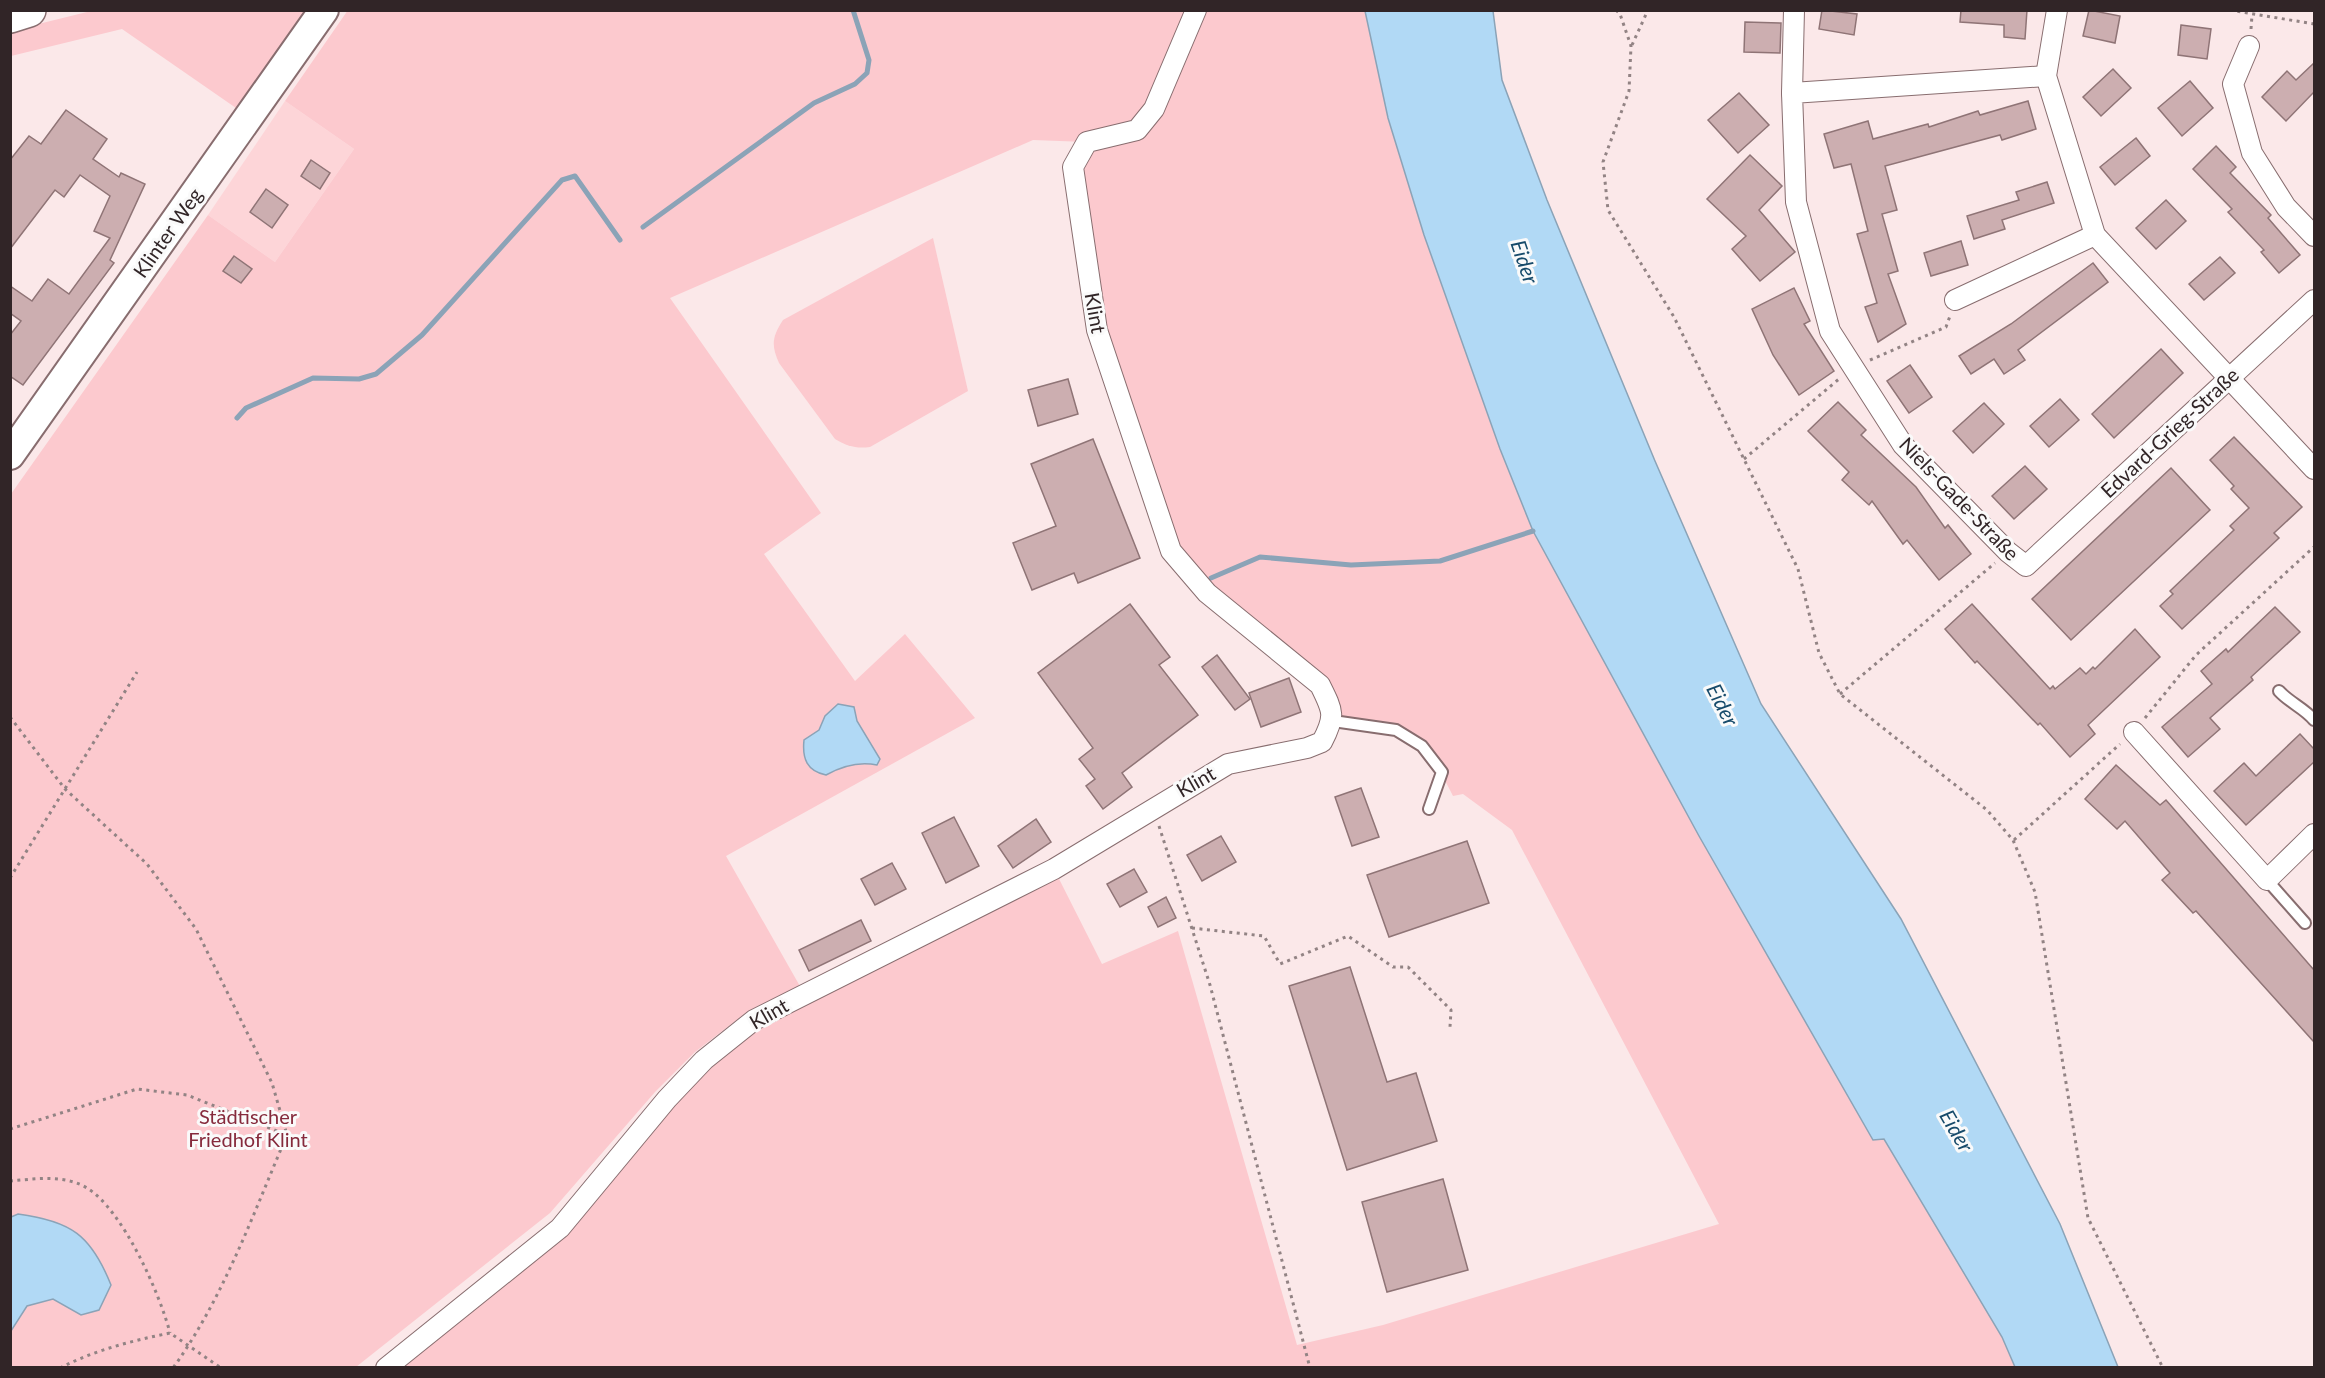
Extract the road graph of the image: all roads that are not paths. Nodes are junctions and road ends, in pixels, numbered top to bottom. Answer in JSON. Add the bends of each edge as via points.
{"nodes":[{"id":1,"x":29,"y":10,"type":"edge"},
{"id":2,"x":324,"y":10,"type":"edge"},
{"id":3,"x":1196,"y":10,"type":"edge"},
{"id":4,"x":1794,"y":10,"type":"edge"},
{"id":5,"x":2057,"y":10,"type":"edge"},
{"id":6,"x":10,"y":16,"type":"edge"},
{"id":7,"x":2249,"y":46,"type":"dead end"},
{"id":8,"x":2046,"y":76,"type":"junction"},
{"id":9,"x":1792,"y":93,"type":"junction"},
{"id":10,"x":2095,"y":235,"type":"junction"},
{"id":11,"x":2314,"y":236,"type":"edge"},
{"id":12,"x":1955,"y":300,"type":"dead end"},
{"id":13,"x":2314,"y":300,"type":"edge"},
{"id":14,"x":2229,"y":379,"type":"junction"},
{"id":15,"x":10,"y":455,"type":"edge"},
{"id":16,"x":2314,"y":469,"type":"edge"},
{"id":17,"x":2026,"y":566,"type":"joint"},
{"id":18,"x":2279,"y":691,"type":"dead end"},
{"id":19,"x":2314,"y":720,"type":"edge"},
{"id":20,"x":1334,"y":721,"type":"junction"},
{"id":21,"x":2134,"y":732,"type":"road end"},
{"id":22,"x":1429,"y":809,"type":"dead end"},
{"id":23,"x":2314,"y":834,"type":"edge"},
{"id":24,"x":2267,"y":880,"type":"junction"},
{"id":25,"x":2305,"y":922,"type":"dead end"},
{"id":26,"x":386,"y":1368,"type":"edge"}],
"edges":[{"from":1,"to":6,"type":"highway"},
{"from":2,"to":15,"type":"street","name":"Klinter Weg"},
{"from":3,"to":20,"type":"street","name":"Klint","via":[[1154,109],[1137,130],[1087,142],[1073,167],[1096,330],[1171,551],[1207,593],[1320,685]]},
{"from":4,"to":9,"type":"street","name":"Niels-Gade-Straße"},
{"from":5,"to":8,"type":"street"},
{"from":7,"to":11,"type":"street","via":[[2233,84],[2252,153],[2286,207]]},
{"from":8,"to":9,"type":"street"},
{"from":8,"to":10,"type":"street"},
{"from":9,"to":17,"type":"street","name":"Niels-Gade-Straße","via":[[1796,202],[1830,331],[1903,445],[2007,552]]},
{"from":10,"to":12,"type":"street"},
{"from":10,"to":14,"type":"street"},
{"from":13,"to":14,"type":"street","name":"Edvard-Grieg-Straße"},
{"from":14,"to":16,"type":"street"},
{"from":14,"to":17,"type":"street","name":"Edvard-Grieg-Straße"},
{"from":18,"to":19,"type":"lane"},
{"from":20,"to":22,"type":"lane","via":[[1396,730],[1422,746],[1442,772]]},
{"from":20,"to":26,"type":"street","name":"Klint","via":[[1322,742],[1228,764],[1054,869],[754,1020],[696,1068],[560,1228]]},
{"from":21,"to":24,"type":"street"},
{"from":23,"to":24,"type":"street"},
{"from":24,"to":25,"type":"lane"}]}
